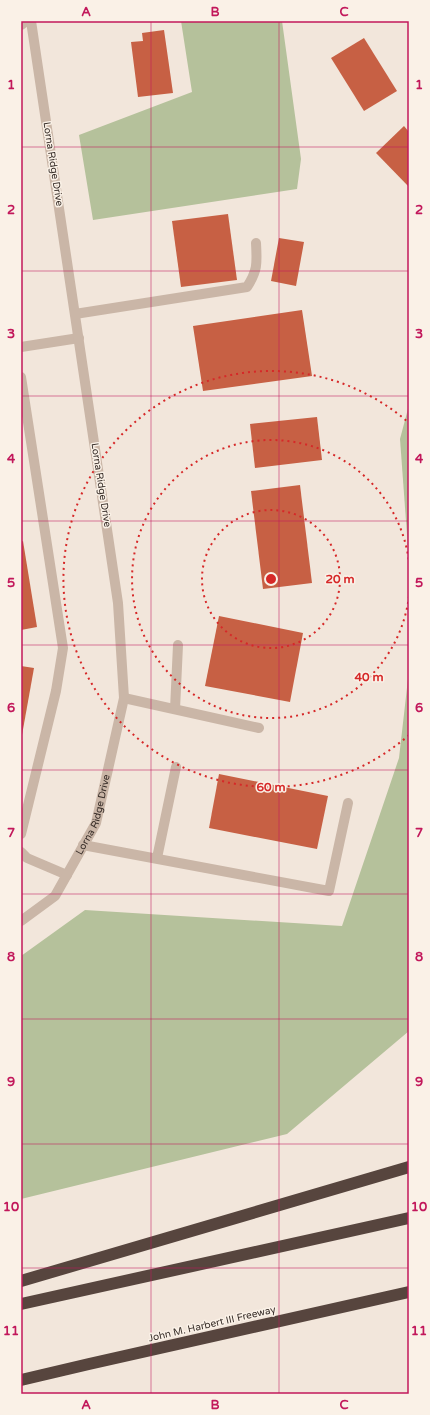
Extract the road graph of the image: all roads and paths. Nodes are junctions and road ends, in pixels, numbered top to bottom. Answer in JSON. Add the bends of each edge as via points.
{"nodes":[{"id":1,"x":26,"y":21,"type":"edge"},
{"id":2,"x":31,"y":21,"type":"edge"},
{"id":3,"x":21,"y":25,"type":"edge"},
{"id":4,"x":256,"y":243,"type":"dead end"},
{"id":5,"x":75,"y":314,"type":"junction"},
{"id":6,"x":78,"y":338,"type":"junction"},
{"id":7,"x":21,"y":347,"type":"edge"},
{"id":8,"x":21,"y":377,"type":"edge"},
{"id":9,"x":178,"y":645,"type":"dead end"},
{"id":10,"x":124,"y":698,"type":"junction"},
{"id":11,"x":175,"y":709,"type":"junction"},
{"id":12,"x":259,"y":728,"type":"dead end"},
{"id":13,"x":176,"y":767,"type":"dead end"},
{"id":14,"x":348,"y":803,"type":"dead end"},
{"id":15,"x":21,"y":834,"type":"edge"},
{"id":16,"x":84,"y":845,"type":"junction"},
{"id":17,"x":21,"y":852,"type":"edge"},
{"id":18,"x":157,"y":858,"type":"junction"},
{"id":19,"x":67,"y":875,"type":"junction"},
{"id":20,"x":21,"y":921,"type":"edge"},
{"id":21,"x":409,"y":1167,"type":"edge"},
{"id":22,"x":409,"y":1218,"type":"edge"},
{"id":23,"x":21,"y":1281,"type":"edge"},
{"id":24,"x":409,"y":1292,"type":"edge"},
{"id":25,"x":21,"y":1304,"type":"edge"},
{"id":26,"x":21,"y":1380,"type":"edge"}],
"edges":[{"from":1,"to":3,"type":"street"},
{"from":2,"to":5,"type":"street","name":"Lorna Ridge Drive"},
{"from":4,"to":5,"type":"street","via":[[257,262],[254,276],[246,287]]},
{"from":5,"to":6,"type":"street","name":"Lorna Ridge Drive"},
{"from":6,"to":7,"type":"street"},
{"from":6,"to":10,"type":"street","name":"Lorna Ridge Drive","via":[[118,603]]},
{"from":8,"to":15,"type":"street","via":[[63,648],[56,691]]},
{"from":9,"to":11,"type":"street"},
{"from":10,"to":11,"type":"street"},
{"from":10,"to":16,"type":"street","name":"Lorna Ridge Drive","via":[[96,823]]},
{"from":11,"to":12,"type":"street"},
{"from":13,"to":18,"type":"street"},
{"from":14,"to":18,"type":"street","via":[[329,891]]},
{"from":16,"to":18,"type":"street"},
{"from":16,"to":19,"type":"street","name":"Lorna Ridge Drive"},
{"from":17,"to":19,"type":"street","via":[[27,858]]},
{"from":19,"to":20,"type":"street","name":"Lorna Ridge Drive","via":[[55,896]]},
{"from":21,"to":23,"type":"highway"},
{"from":22,"to":25,"type":"highway"},
{"from":24,"to":26,"type":"highway","name":"John M. Harbert III Freeway"}]}
